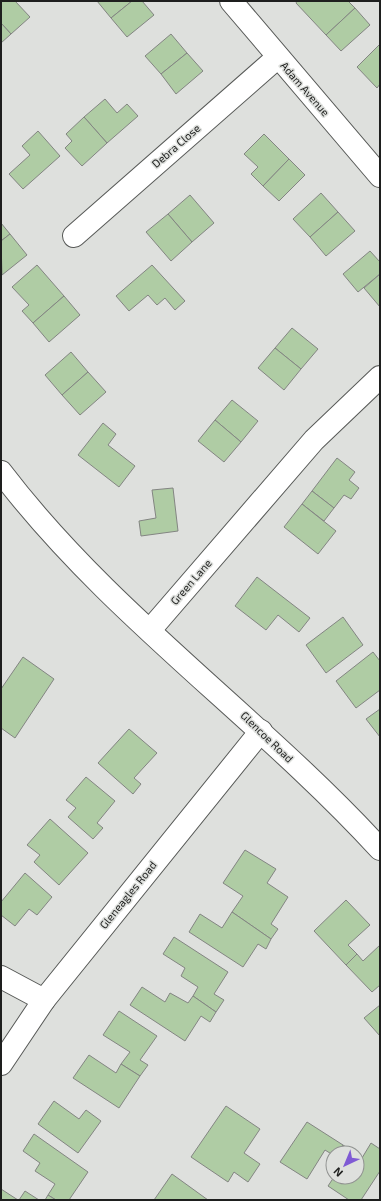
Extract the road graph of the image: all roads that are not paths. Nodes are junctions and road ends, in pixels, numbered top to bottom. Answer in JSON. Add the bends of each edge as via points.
{"nodes":[{"id":1,"x":231,"y":1,"type":"edge"},
{"id":2,"x":278,"y":57,"type":"junction"},
{"id":3,"x":380,"y":176,"type":"edge"},
{"id":4,"x":74,"y":236,"type":"dead end"},
{"id":5,"x":380,"y":377,"type":"edge"},
{"id":6,"x":1,"y":472,"type":"edge"},
{"id":7,"x":150,"y":630,"type":"junction"},
{"id":8,"x":261,"y":731,"type":"junction"},
{"id":9,"x":380,"y":849,"type":"edge"},
{"id":10,"x":1,"y":977,"type":"edge"},
{"id":11,"x":44,"y":1000,"type":"junction"},
{"id":12,"x":1,"y":1064,"type":"edge"}],
"edges":[{"from":1,"to":2,"type":"street","name":"Adam Avenue"},
{"from":2,"to":3,"type":"street","name":"Adam Avenue"},
{"from":2,"to":4,"type":"street","name":"Debra Close"},
{"from":5,"to":7,"type":"street","name":"Green Lane","via":[[314,440]]},
{"from":6,"to":7,"type":"street","via":[[67,549]]},
{"from":7,"to":8,"type":"street","name":"Glencoe Road"},
{"from":8,"to":9,"type":"street","name":"Glencoe Road"},
{"from":8,"to":11,"type":"street","name":"Gleneagles Road"},
{"from":10,"to":11,"type":"street"},
{"from":11,"to":12,"type":"street","name":"Gleneagles Road"}]}
